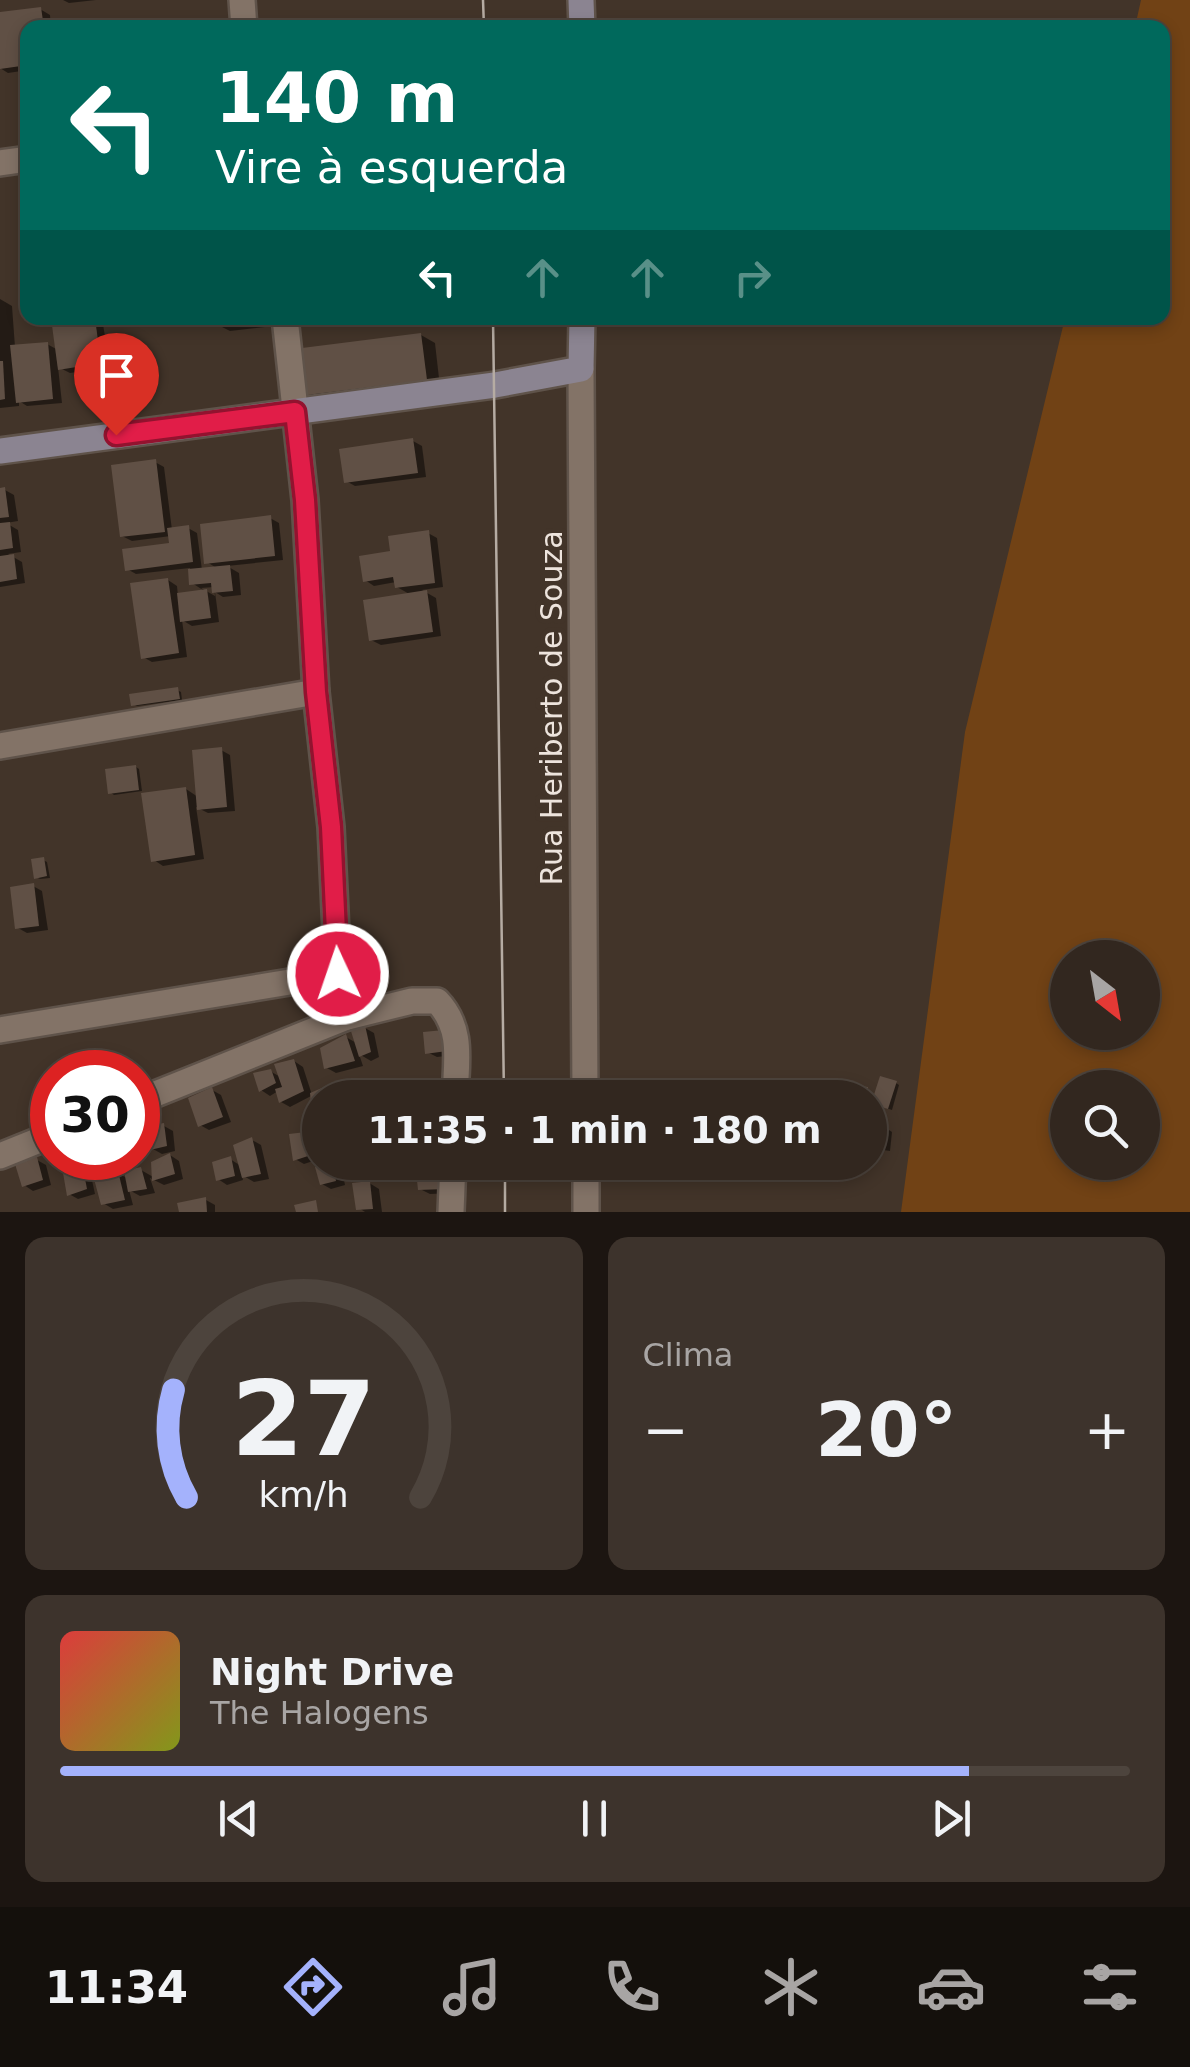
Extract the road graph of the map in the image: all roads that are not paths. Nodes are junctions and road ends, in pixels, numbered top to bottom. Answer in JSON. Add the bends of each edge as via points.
{"nodes":[{"id":1,"x":286,"y":325,"type":"edge"},
{"id":2,"x":582,"y":325,"type":"edge"},
{"id":3,"x":581,"y":369,"type":"junction"},
{"id":4,"x":295,"y":412,"type":"junction"},
{"id":5,"x":0,"y":451,"type":"edge"},
{"id":6,"x":316,"y":692,"type":"junction"},
{"id":7,"x":0,"y":746,"type":"edge"},
{"id":8,"x":338,"y":974,"type":"junction"},
{"id":9,"x":347,"y":1017,"type":"junction"},
{"id":10,"x":0,"y":1030,"type":"edge"},
{"id":11,"x":456,"y":1080,"type":"edge"},
{"id":12,"x":586,"y":1080,"type":"edge"},
{"id":13,"x":160,"y":1092,"type":"edge"},
{"id":14,"x":30,"y":1144,"type":"edge"},
{"id":15,"x":0,"y":1156,"type":"edge"},
{"id":16,"x":452,"y":1180,"type":"edge"},
{"id":17,"x":586,"y":1180,"type":"edge"},
{"id":18,"x":451,"y":1212,"type":"edge"},
{"id":19,"x":586,"y":1212,"type":"edge"}],
"edges":[{"from":1,"to":4,"type":"street"},
{"from":2,"to":3,"type":"street","name":"Rua Heriberto de Souza"},
{"from":3,"to":4,"type":"street"},
{"from":3,"to":12,"type":"street","name":"Rua Heriberto de Souza"},
{"from":4,"to":5,"type":"street"},
{"from":4,"to":6,"type":"street"},
{"from":6,"to":7,"type":"street"},
{"from":6,"to":8,"type":"street"},
{"from":8,"to":9,"type":"street"},
{"from":8,"to":10,"type":"street"},
{"from":9,"to":11,"type":"street","via":[[437,1001],[457,1040]]},
{"from":9,"to":13,"type":"street"},
{"from":14,"to":15,"type":"street"},
{"from":16,"to":18,"type":"street"},
{"from":17,"to":19,"type":"street"}]}
